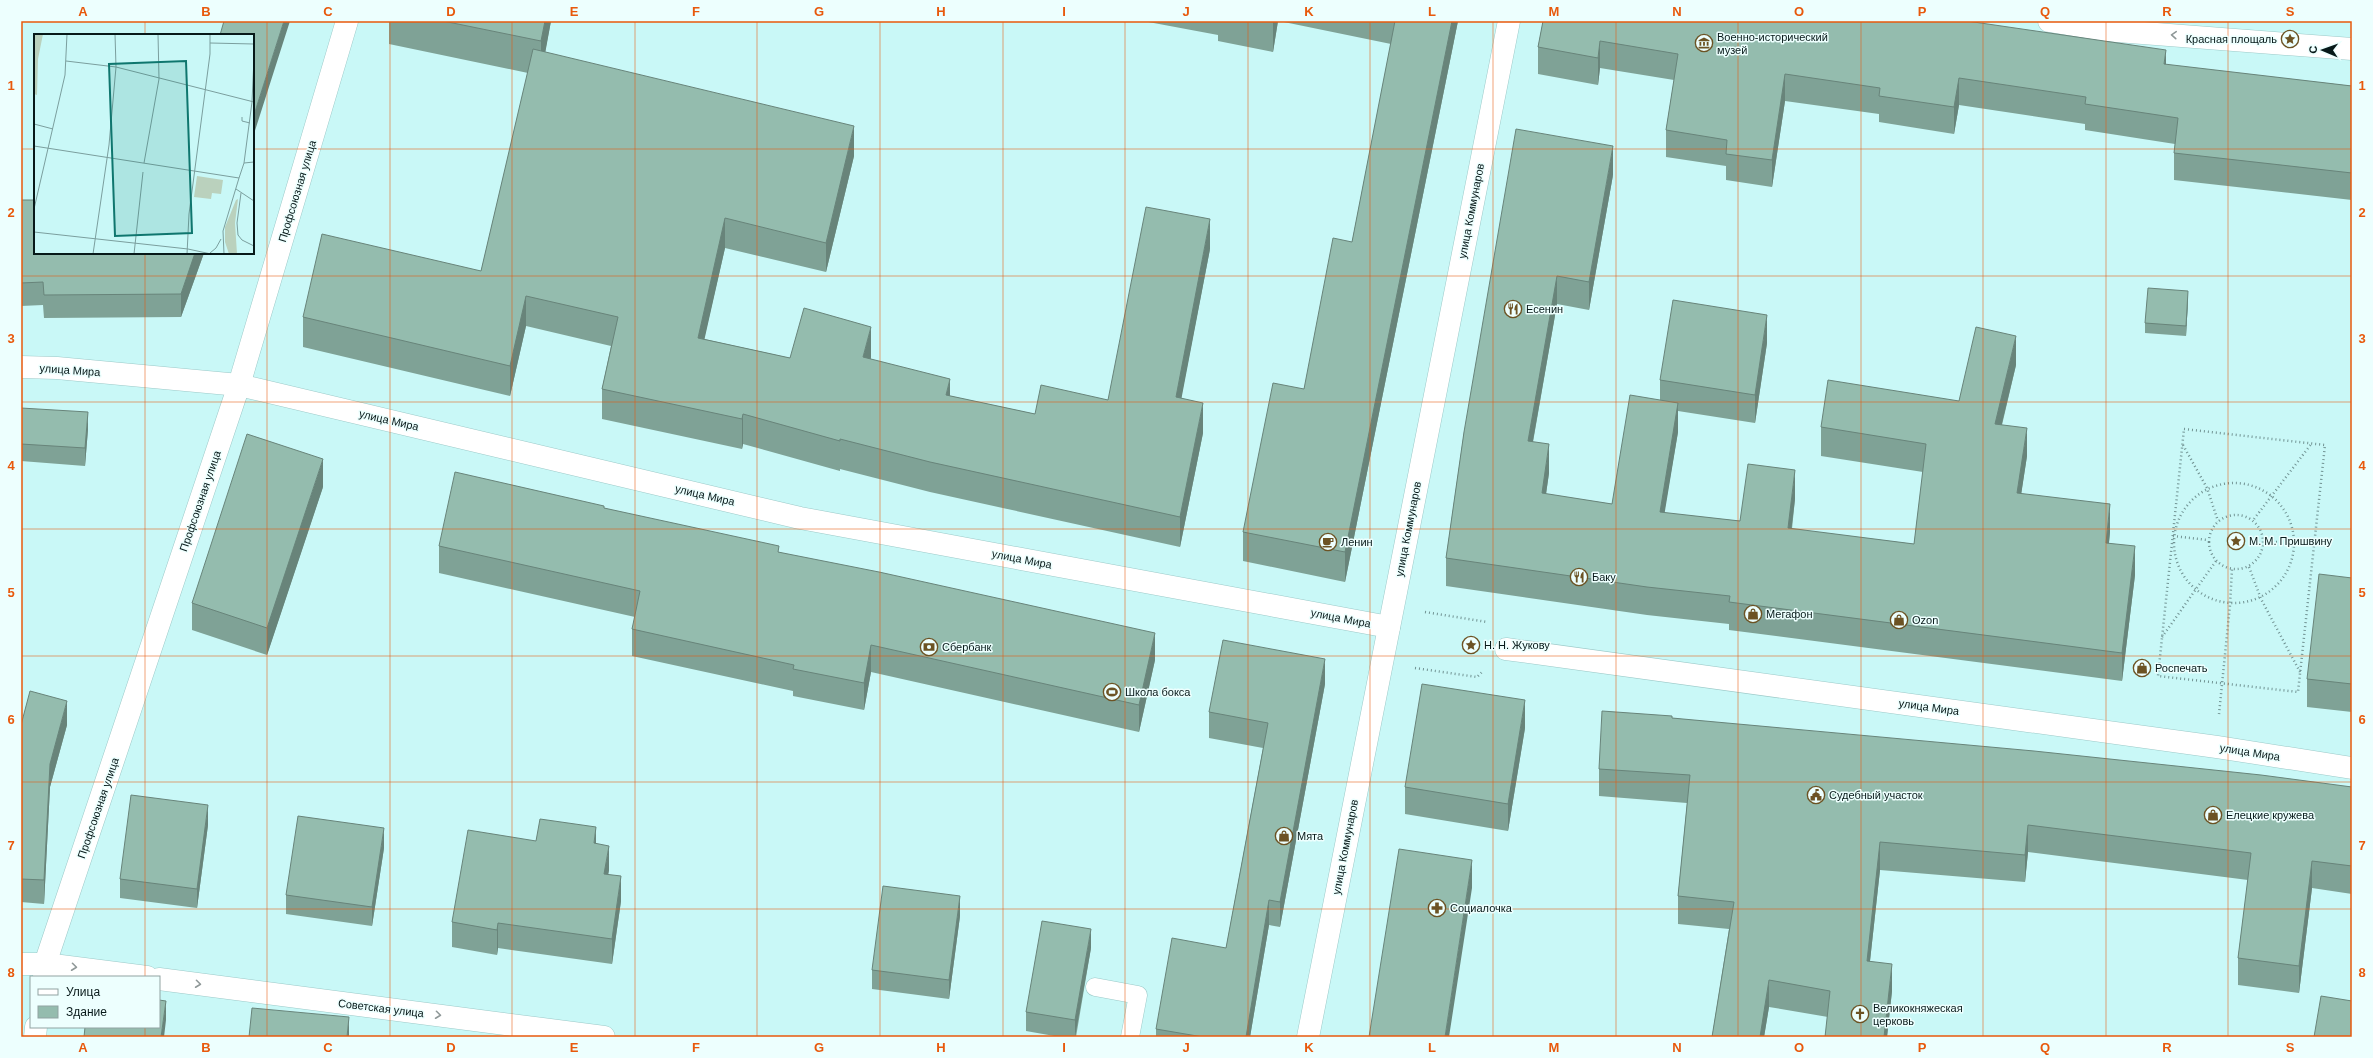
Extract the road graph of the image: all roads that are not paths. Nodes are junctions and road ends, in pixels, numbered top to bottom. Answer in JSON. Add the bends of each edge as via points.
{"nodes":[{"id":1,"x":347,"y":21,"type":"edge"},
{"id":2,"x":1509,"y":21,"type":"edge"},
{"id":3,"x":2049,"y":21,"type":"edge"},
{"id":4,"x":2352,"y":49,"type":"edge"},
{"id":5,"x":21,"y":367,"type":"edge"},
{"id":6,"x":239,"y":385,"type":"junction"},
{"id":7,"x":1389,"y":628,"type":"junction"},
{"id":8,"x":1506,"y":649,"type":"road end"},
{"id":9,"x":2352,"y":768,"type":"edge"},
{"id":10,"x":21,"y":964,"type":"edge"},
{"id":11,"x":45,"y":970,"type":"edge"},
{"id":12,"x":132,"y":976,"type":"edge"},
{"id":13,"x":160,"y":979,"type":"edge"},
{"id":14,"x":1095,"y":987,"type":"dead end"},
{"id":15,"x":604,"y":1037,"type":"edge"},
{"id":16,"x":1130,"y":1037,"type":"edge"},
{"id":17,"x":1308,"y":1037,"type":"edge"}],
"edges":[{"from":1,"to":6,"type":"street","name":"Профсоюзная улица"},
{"from":2,"to":7,"type":"street","name":"улица Коммунаров"},
{"from":4,"to":3,"type":"street","one_way":true,"via":[[2104,30]]},
{"from":5,"to":6,"type":"street","name":"улица Мира"},
{"from":6,"to":7,"type":"street","name":"улица Мира","via":[[800,518]]},
{"from":6,"to":11,"type":"street","name":"Профсоюзная улица"},
{"from":7,"to":17,"type":"street","name":"улица Коммунаров"},
{"from":8,"to":9,"type":"street","name":"улица Мира"},
{"from":10,"to":11,"type":"street"},
{"from":11,"to":12,"type":"street","one_way":true},
{"from":13,"to":15,"type":"street","name":"Советская улица","one_way":true},
{"from":14,"to":16,"type":"lane","via":[[1138,994]]}]}
